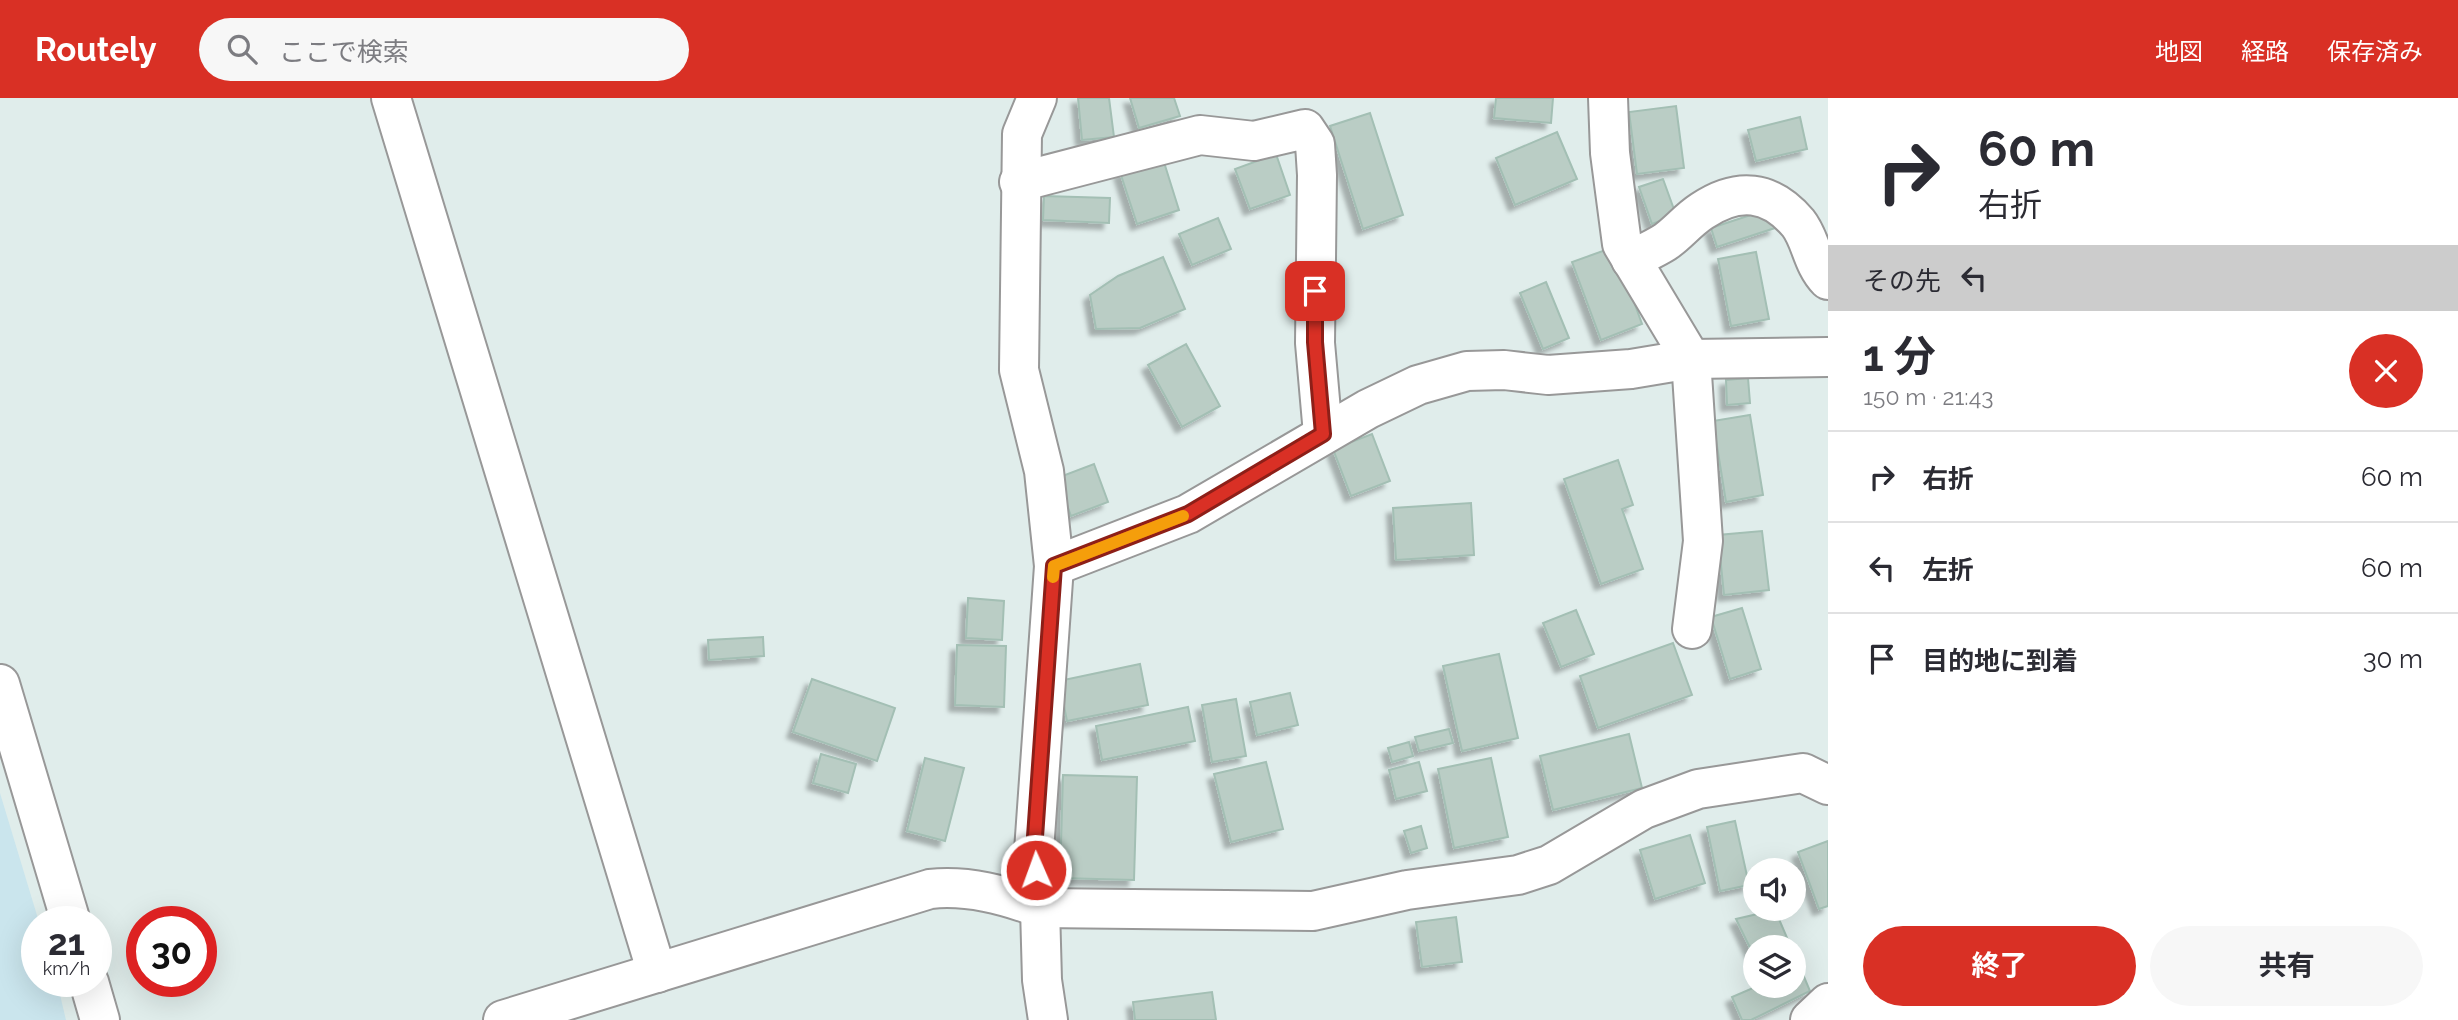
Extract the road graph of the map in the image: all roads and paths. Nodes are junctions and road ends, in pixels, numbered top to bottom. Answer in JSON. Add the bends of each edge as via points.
{"nodes":[{"id":1,"x":391,"y":98,"type":"edge"},
{"id":2,"x":1037,"y":98,"type":"edge"},
{"id":3,"x":1608,"y":98,"type":"edge"},
{"id":4,"x":1019,"y":182,"type":"junction"},
{"id":5,"x":1631,"y":260,"type":"junction"},
{"id":6,"x":1828,"y":280,"type":"edge"},
{"id":7,"x":1828,"y":357,"type":"edge"},
{"id":8,"x":1691,"y":359,"type":"junction"},
{"id":9,"x":1323,"y":434,"type":"junction"},
{"id":10,"x":1054,"y":566,"type":"junction"},
{"id":11,"x":1692,"y":629,"type":"dead end"},
{"id":12,"x":0,"y":684,"type":"edge"},
{"id":13,"x":1828,"y":785,"type":"edge"},
{"id":14,"x":66,"y":906,"type":"edge"},
{"id":15,"x":1040,"y":908,"type":"junction"},
{"id":16,"x":657,"y":973,"type":"junction"},
{"id":17,"x":93,"y":997,"type":"edge"},
{"id":18,"x":1828,"y":1003,"type":"edge"},
{"id":19,"x":100,"y":1020,"type":"edge"},
{"id":20,"x":503,"y":1020,"type":"edge"},
{"id":21,"x":1048,"y":1020,"type":"edge"},
{"id":22,"x":1810,"y":1020,"type":"edge"}],
"edges":[{"from":1,"to":16,"type":"street"},
{"from":2,"to":4,"type":"street","via":[[1022,134]]},
{"from":3,"to":5,"type":"street","via":[[1622,244]]},
{"from":4,"to":9,"type":"street","via":[[1200,135],[1254,141],[1305,129],[1315,144],[1317,175],[1315,342]]},
{"from":4,"to":10,"type":"street","via":[[1019,370],[1044,471]]},
{"from":5,"to":6,"type":"street","via":[[1665,242],[1703,210],[1736,195],[1754,194],[1783,205],[1801,227],[1813,259]]},
{"from":5,"to":8,"type":"street"},
{"from":7,"to":8,"type":"street"},
{"from":8,"to":9,"type":"street","via":[[1548,375],[1467,371],[1418,385]]},
{"from":8,"to":11,"type":"street","via":[[1703,541]]},
{"from":9,"to":10,"type":"street","via":[[1188,514]]},
{"from":10,"to":15,"type":"street","via":[[1034,851]]},
{"from":12,"to":14,"type":"street"},
{"from":13,"to":15,"type":"street","via":[[1803,773],[1698,789],[1644,809],[1549,865],[1518,875],[1407,890],[1313,911]]},
{"from":15,"to":16,"type":"street","via":[[1004,894],[930,889]]},
{"from":15,"to":21,"type":"street"},
{"from":16,"to":20,"type":"street"},
{"from":17,"to":19,"type":"street"},
{"from":18,"to":22,"type":"street"}]}
